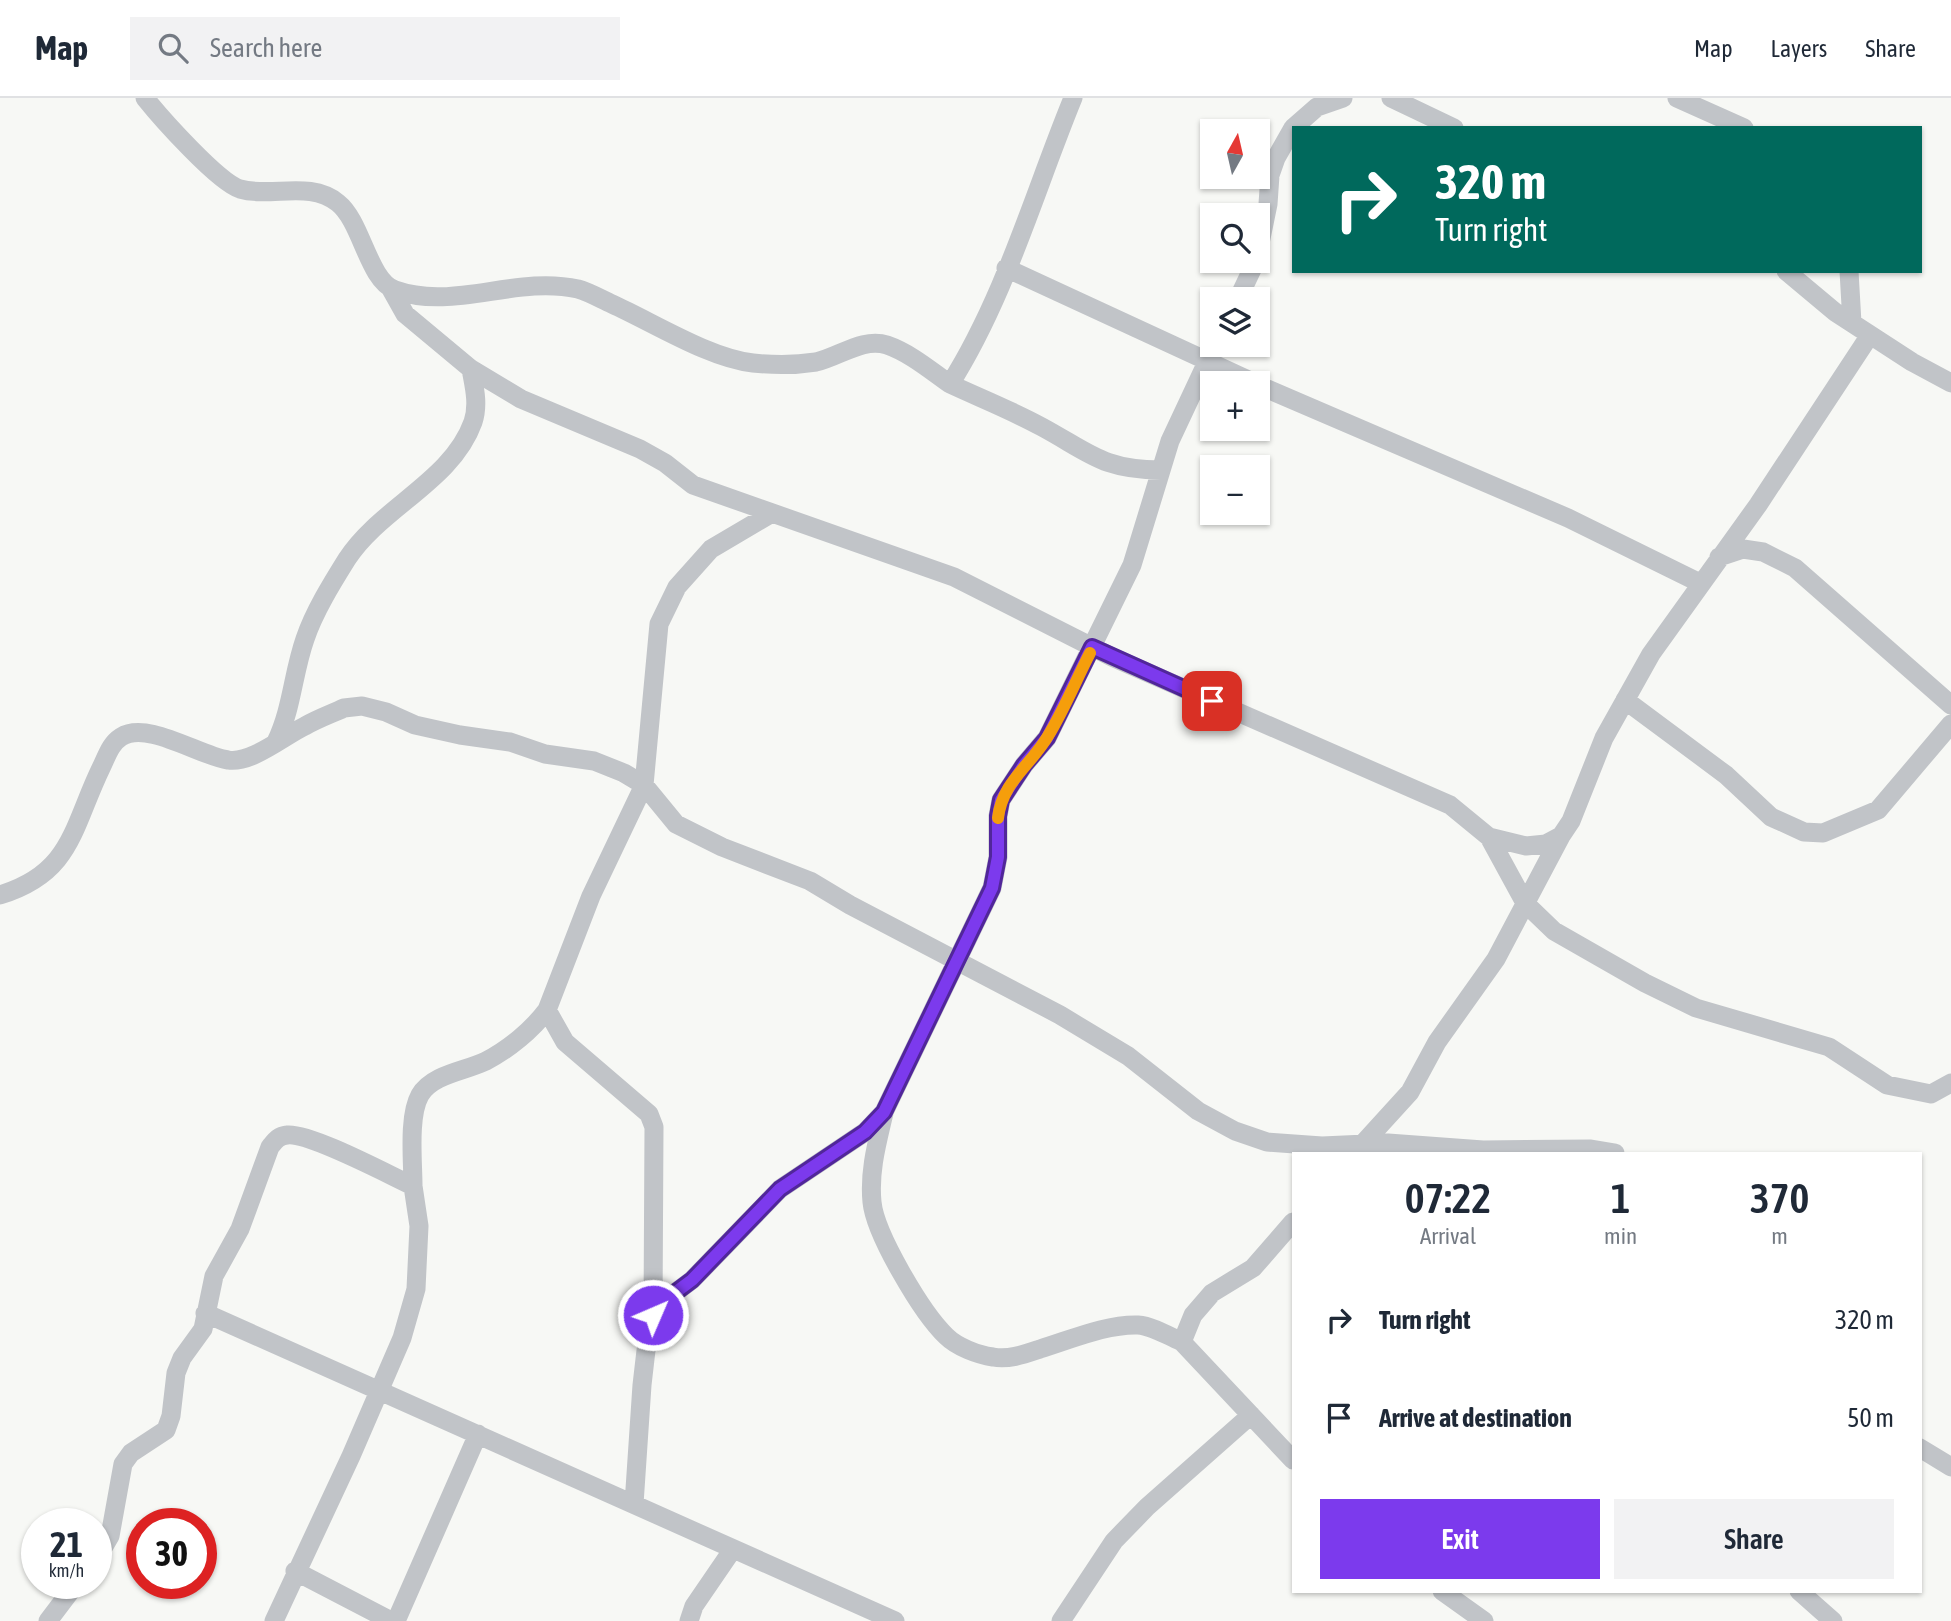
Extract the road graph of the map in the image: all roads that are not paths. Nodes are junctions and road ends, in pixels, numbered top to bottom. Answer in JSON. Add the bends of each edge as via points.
{"nodes":[{"id":1,"x":145,"y":98,"type":"edge"},
{"id":2,"x":1073,"y":98,"type":"edge"},
{"id":3,"x":1343,"y":98,"type":"edge"},
{"id":4,"x":1391,"y":98,"type":"edge"},
{"id":5,"x":1677,"y":98,"type":"edge"},
{"id":6,"x":1295,"y":126,"type":"edge"},
{"id":7,"x":1450,"y":126,"type":"edge"},
{"id":8,"x":1740,"y":126,"type":"edge"},
{"id":9,"x":1292,"y":130,"type":"edge"},
{"id":10,"x":1268,"y":203,"type":"edge"},
{"id":11,"x":1006,"y":268,"type":"junction"},
{"id":12,"x":1789,"y":273,"type":"edge"},
{"id":13,"x":1849,"y":273,"type":"edge"},
{"id":14,"x":391,"y":289,"type":"junction"},
{"id":15,"x":1852,"y":323,"type":"junction"},
{"id":16,"x":1870,"y":335,"type":"junction"},
{"id":17,"x":1200,"y":348,"type":"edge"},
{"id":18,"x":1209,"y":357,"type":"edge"},
{"id":19,"x":1217,"y":357,"type":"edge"},
{"id":20,"x":471,"y":369,"type":"junction"},
{"id":21,"x":1238,"y":371,"type":"edge"},
{"id":22,"x":1951,"y":383,"type":"edge"},
{"id":23,"x":950,"y":384,"type":"junction"},
{"id":24,"x":1270,"y":390,"type":"edge"},
{"id":25,"x":1161,"y":470,"type":"junction"},
{"id":26,"x":772,"y":513,"type":"junction"},
{"id":27,"x":1718,"y":557,"type":"junction"},
{"id":28,"x":1700,"y":583,"type":"junction"},
{"id":29,"x":1092,"y":647,"type":"junction"},
{"id":30,"x":1625,"y":700,"type":"junction"},
{"id":31,"x":1951,"y":705,"type":"edge"},
{"id":32,"x":1951,"y":724,"type":"edge"},
{"id":33,"x":276,"y":742,"type":"junction"},
{"id":34,"x":644,"y":785,"type":"junction"},
{"id":35,"x":1561,"y":836,"type":"junction"},
{"id":36,"x":1489,"y":837,"type":"junction"},
{"id":37,"x":0,"y":895,"type":"edge"},
{"id":38,"x":1525,"y":903,"type":"junction"},
{"id":39,"x":958,"y":961,"type":"junction"},
{"id":40,"x":547,"y":1010,"type":"junction"},
{"id":41,"x":1951,"y":1083,"type":"edge"},
{"id":42,"x":884,"y":1112,"type":"junction"},
{"id":43,"x":1358,"y":1149,"type":"edge"},
{"id":44,"x":1609,"y":1152,"type":"edge"},
{"id":45,"x":413,"y":1186,"type":"junction"},
{"id":46,"x":1292,"y":1223,"type":"edge"},
{"id":47,"x":205,"y":1313,"type":"junction"},
{"id":48,"x":653,"y":1315,"type":"junction"},
{"id":49,"x":1182,"y":1342,"type":"junction"},
{"id":50,"x":379,"y":1390,"type":"junction"},
{"id":51,"x":1251,"y":1415,"type":"junction"},
{"id":52,"x":478,"y":1434,"type":"junction"},
{"id":53,"x":1922,"y":1449,"type":"edge"},
{"id":54,"x":1292,"y":1459,"type":"edge"},
{"id":55,"x":1951,"y":1467,"type":"edge"},
{"id":56,"x":634,"y":1504,"type":"junction"},
{"id":57,"x":112,"y":1525,"type":"edge"},
{"id":58,"x":733,"y":1549,"type":"junction"},
{"id":59,"x":295,"y":1571,"type":"junction"},
{"id":60,"x":1444,"y":1593,"type":"edge"},
{"id":61,"x":1801,"y":1593,"type":"edge"},
{"id":62,"x":65,"y":1599,"type":"edge"},
{"id":63,"x":48,"y":1621,"type":"edge"},
{"id":64,"x":274,"y":1621,"type":"edge"},
{"id":65,"x":393,"y":1621,"type":"edge"},
{"id":66,"x":689,"y":1621,"type":"edge"},
{"id":67,"x":895,"y":1621,"type":"edge"},
{"id":68,"x":1061,"y":1621,"type":"edge"},
{"id":69,"x":1484,"y":1621,"type":"edge"},
{"id":70,"x":1833,"y":1621,"type":"edge"}],
"edges":[{"from":1,"to":14,"type":"street","via":[[237,188],[312,191],[340,204]]},
{"from":2,"to":11,"type":"street"},
{"from":3,"to":6,"type":"street","via":[[1317,107]]},
{"from":4,"to":7,"type":"street"},
{"from":5,"to":8,"type":"street"},
{"from":9,"to":10,"type":"street","via":[[1270,175]]},
{"from":11,"to":17,"type":"street"},
{"from":11,"to":23,"type":"street","via":[[970,352]]},
{"from":12,"to":15,"type":"street"},
{"from":13,"to":15,"type":"street"},
{"from":14,"to":20,"type":"street","via":[[405,314]]},
{"from":14,"to":23,"type":"street","via":[[429,298],[529,286],[580,290],[711,353],[752,363],[787,364],[817,362],[869,343],[886,344]]},
{"from":15,"to":16,"type":"street"},
{"from":16,"to":22,"type":"street"},
{"from":16,"to":27,"type":"street","via":[[1758,505]]},
{"from":18,"to":25,"type":"street"},
{"from":19,"to":21,"type":"street"},
{"from":20,"to":26,"type":"street","via":[[522,399],[640,449],[693,485]]},
{"from":20,"to":33,"type":"street","via":[[473,422],[460,448],[365,535],[348,558],[304,639],[285,723]]},
{"from":23,"to":25,"type":"street","via":[[1041,426],[1102,462],[1133,470]]},
{"from":24,"to":28,"type":"street","via":[[1568,517]]},
{"from":25,"to":29,"type":"street","via":[[1132,565]]},
{"from":26,"to":29,"type":"street","via":[[954,577]]},
{"from":26,"to":34,"type":"street","via":[[711,549],[677,587],[659,624]]},
{"from":27,"to":28,"type":"street"},
{"from":27,"to":31,"type":"street","via":[[1743,549],[1763,552],[1795,568]]},
{"from":28,"to":30,"type":"street"},
{"from":29,"to":36,"type":"street","via":[[1450,805]]},
{"from":29,"to":39,"type":"street","via":[[1047,738],[1001,800],[992,888]]},
{"from":30,"to":32,"type":"street","via":[[1726,775],[1771,817],[1804,832],[1824,833],[1878,810]]},
{"from":30,"to":35,"type":"street"},
{"from":33,"to":34,"type":"street","via":[[344,708],[362,706],[415,725],[594,761]]},
{"from":33,"to":37,"type":"street","via":[[241,761],[229,761],[161,736],[124,735],[113,743],[65,853],[23,888]]},
{"from":34,"to":39,"type":"street","via":[[676,824],[810,881]]},
{"from":34,"to":40,"type":"street","via":[[590,896]]},
{"from":35,"to":36,"type":"street","via":[[1546,844],[1526,846]]},
{"from":35,"to":38,"type":"street"},
{"from":36,"to":38,"type":"street"},
{"from":38,"to":41,"type":"street","via":[[1554,931],[1696,1008],[1829,1047],[1887,1085],[1910,1092],[1931,1094]]},
{"from":38,"to":43,"type":"street","via":[[1496,960],[1437,1042],[1410,1092]]},
{"from":39,"to":42,"type":"street"},
{"from":39,"to":43,"type":"street","via":[[1128,1056],[1198,1111],[1235,1131],[1267,1142]]},
{"from":40,"to":45,"type":"street","via":[[506,1048],[427,1086],[419,1096]]},
{"from":40,"to":48,"type":"street","via":[[565,1042],[649,1114],[654,1127]]},
{"from":42,"to":48,"type":"street","via":[[865,1132],[780,1189]]},
{"from":42,"to":49,"type":"street","via":[[871,1168],[877,1226],[946,1336],[972,1352],[995,1358],[1140,1325]]},
{"from":43,"to":44,"type":"street","via":[[1388,1143]]},
{"from":45,"to":47,"type":"street","via":[[311,1140],[296,1135],[276,1139],[240,1229],[214,1276]]},
{"from":45,"to":50,"type":"street","via":[[419,1226],[416,1289],[402,1338]]},
{"from":46,"to":49,"type":"street","via":[[1253,1268],[1212,1293],[1194,1315]]},
{"from":47,"to":50,"type":"street"},
{"from":47,"to":57,"type":"street","via":[[203,1329],[176,1373],[166,1430],[131,1453],[123,1464]]},
{"from":48,"to":56,"type":"street","via":[[642,1385]]},
{"from":49,"to":51,"type":"street"},
{"from":50,"to":52,"type":"street"},
{"from":50,"to":59,"type":"street"},
{"from":51,"to":54,"type":"street"},
{"from":51,"to":68,"type":"street","via":[[1114,1541]]},
{"from":52,"to":56,"type":"street"},
{"from":52,"to":65,"type":"street"},
{"from":53,"to":55,"type":"street"},
{"from":56,"to":58,"type":"street"},
{"from":58,"to":66,"type":"street","via":[[694,1606]]},
{"from":58,"to":67,"type":"street"},
{"from":59,"to":64,"type":"street"},
{"from":59,"to":65,"type":"street"},
{"from":60,"to":69,"type":"street"},
{"from":61,"to":70,"type":"street"},
{"from":62,"to":63,"type":"street"}]}
